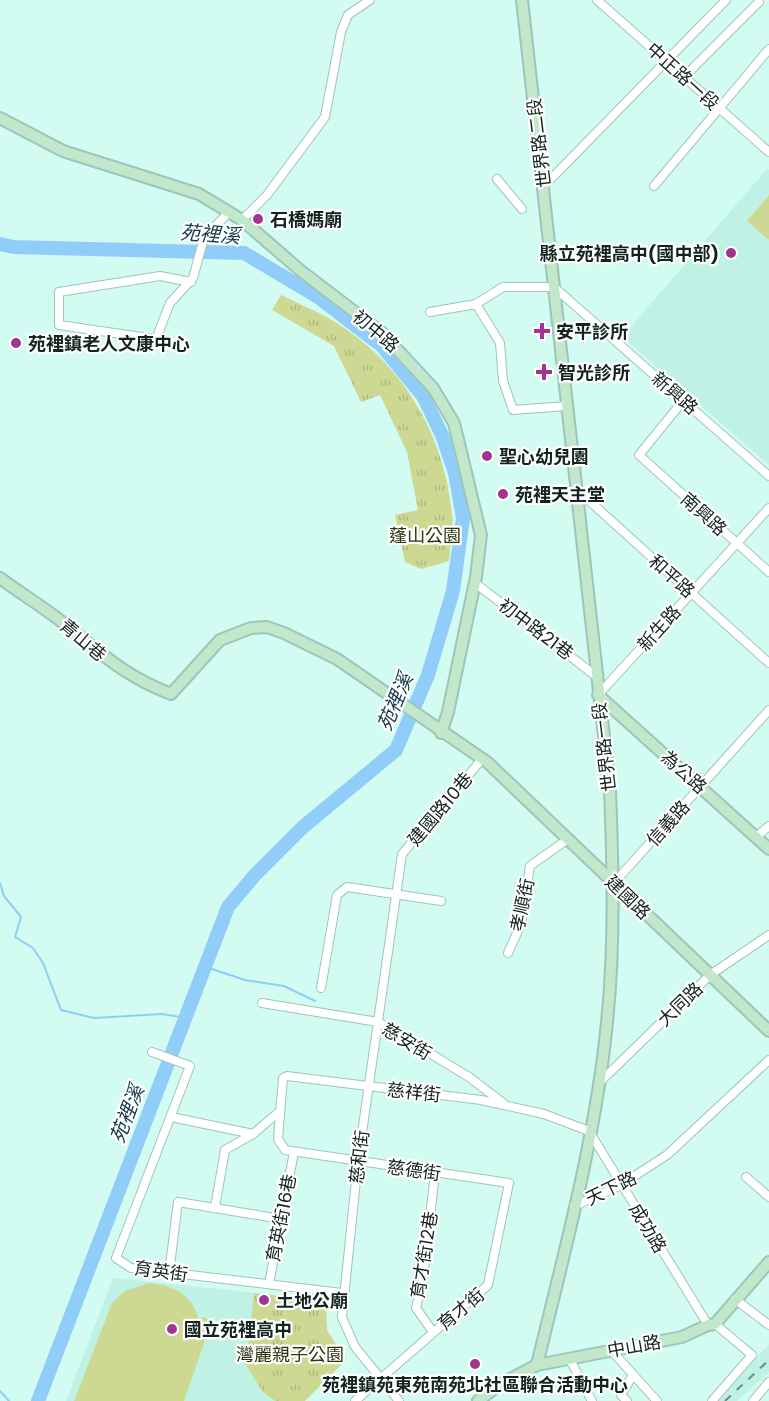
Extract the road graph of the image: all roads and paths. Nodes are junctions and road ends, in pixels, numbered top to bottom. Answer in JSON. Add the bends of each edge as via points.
{"nodes":[{"id":1,"x":370,"y":0,"type":"edge"},
{"id":2,"x":522,"y":0,"type":"edge"},
{"id":3,"x":598,"y":0,"type":"edge"},
{"id":4,"x":726,"y":0,"type":"edge"},
{"id":5,"x":759,"y":2,"type":"dead end"},
{"id":6,"x":769,"y":49,"type":"edge"},
{"id":7,"x":666,"y":61,"type":"junction"},
{"id":8,"x":684,"y":77,"type":"junction"},
{"id":9,"x":719,"y":108,"type":"junction"},
{"id":10,"x":0,"y":118,"type":"edge"},
{"id":11,"x":769,"y":152,"type":"edge"},
{"id":12,"x":497,"y":180,"type":"dead end"},
{"id":13,"x":545,"y":185,"type":"junction"},
{"id":14,"x":654,"y":186,"type":"dead end"},
{"id":15,"x":522,"y":208,"type":"dead end"},
{"id":16,"x":230,"y":212,"type":"junction"},
{"id":17,"x":242,"y":220,"type":"junction"},
{"id":18,"x":192,"y":280,"type":"junction"},
{"id":19,"x":554,"y":287,"type":"junction"},
{"id":20,"x":476,"y":304,"type":"junction"},
{"id":21,"x":430,"y":312,"type":"dead end"},
{"id":22,"x":683,"y":400,"type":"junction"},
{"id":23,"x":567,"y":406,"type":"junction"},
{"id":24,"x":769,"y":476,"type":"edge"},
{"id":25,"x":576,"y":489,"type":"junction"},
{"id":26,"x":769,"y":508,"type":"edge"},
{"id":27,"x":737,"y":543,"type":"junction"},
{"id":28,"x":769,"y":572,"type":"edge"},
{"id":29,"x":0,"y":578,"type":"edge"},
{"id":30,"x":475,"y":583,"type":"junction"},
{"id":31,"x":692,"y":593,"type":"junction"},
{"id":32,"x":769,"y":663,"type":"edge"},
{"id":33,"x":596,"y":676,"type":"junction"},
{"id":34,"x":171,"y":694,"type":"joint"},
{"id":35,"x":598,"y":695,"type":"junction"},
{"id":36,"x":769,"y":710,"type":"edge"},
{"id":37,"x":437,"y":729,"type":"junction"},
{"id":38,"x":485,"y":760,"type":"junction"},
{"id":39,"x":700,"y":787,"type":"junction"},
{"id":40,"x":769,"y":826,"type":"edge"},
{"id":41,"x":756,"y":837,"type":"junction"},
{"id":42,"x":568,"y":839,"type":"junction"},
{"id":43,"x":769,"y":849,"type":"edge"},
{"id":44,"x":614,"y":883,"type":"junction"},
{"id":45,"x":397,"y":896,"type":"junction"},
{"id":46,"x":441,"y":901,"type":"dead end"},
{"id":47,"x":769,"y":935,"type":"edge"},
{"id":48,"x":508,"y":953,"type":"dead end"},
{"id":49,"x":710,"y":975,"type":"junction"},
{"id":50,"x":321,"y":988,"type":"dead end"},
{"id":51,"x":262,"y":1003,"type":"dead end"},
{"id":52,"x":378,"y":1022,"type":"junction"},
{"id":53,"x":769,"y":1031,"type":"edge"},
{"id":54,"x":152,"y":1052,"type":"dead end"},
{"id":55,"x":769,"y":1060,"type":"edge"},
{"id":56,"x":600,"y":1083,"type":"junction"},
{"id":57,"x":368,"y":1088,"type":"junction"},
{"id":58,"x":504,"y":1104,"type":"junction"},
{"id":59,"x":280,"y":1111,"type":"junction"},
{"id":60,"x":171,"y":1117,"type":"junction"},
{"id":61,"x":589,"y":1131,"type":"junction"},
{"id":62,"x":253,"y":1134,"type":"junction"},
{"id":63,"x":294,"y":1152,"type":"junction"},
{"id":64,"x":358,"y":1161,"type":"junction"},
{"id":65,"x":435,"y":1173,"type":"junction"},
{"id":66,"x":746,"y":1177,"type":"dead end"},
{"id":67,"x":509,"y":1183,"type":"joint"},
{"id":68,"x":622,"y":1185,"type":"junction"},
{"id":69,"x":769,"y":1197,"type":"edge"},
{"id":70,"x":574,"y":1206,"type":"junction"},
{"id":71,"x":215,"y":1207,"type":"junction"},
{"id":72,"x":281,"y":1219,"type":"junction"},
{"id":73,"x":769,"y":1262,"type":"edge"},
{"id":74,"x":169,"y":1273,"type":"junction"},
{"id":75,"x":269,"y":1284,"type":"junction"},
{"id":76,"x":342,"y":1293,"type":"junction"},
{"id":77,"x":735,"y":1299,"type":"junction"},
{"id":78,"x":711,"y":1324,"type":"junction"},
{"id":79,"x":769,"y":1325,"type":"edge"},
{"id":80,"x":433,"y":1332,"type":"junction"},
{"id":81,"x":611,"y":1350,"type":"junction"},
{"id":82,"x":569,"y":1358,"type":"junction"},
{"id":83,"x":537,"y":1365,"type":"junction"},
{"id":84,"x":633,"y":1375,"type":"junction"},
{"id":85,"x":380,"y":1378,"type":"junction"},
{"id":86,"x":769,"y":1382,"type":"edge"},
{"id":87,"x":355,"y":1401,"type":"edge"},
{"id":88,"x":399,"y":1401,"type":"edge"},
{"id":89,"x":478,"y":1401,"type":"edge"},
{"id":90,"x":592,"y":1401,"type":"edge"},
{"id":91,"x":627,"y":1401,"type":"edge"},
{"id":92,"x":657,"y":1401,"type":"edge"},
{"id":93,"x":712,"y":1401,"type":"edge"},
{"id":94,"x":753,"y":1401,"type":"edge"}],
"edges":[{"from":1,"to":17,"type":"street","via":[[348,15],[341,32],[325,117],[267,195]]},
{"from":2,"to":13,"type":"street","name":"世界路二段"},
{"from":3,"to":7,"type":"street","name":"中正路一段"},
{"from":4,"to":7,"type":"street"},
{"from":5,"to":8,"type":"street"},
{"from":6,"to":9,"type":"street"},
{"from":7,"to":8,"type":"street","name":"中正路一段"},
{"from":7,"to":13,"type":"street"},
{"from":8,"to":9,"type":"street","name":"中正路一段"},
{"from":9,"to":11,"type":"street","name":"中正路一段"},
{"from":9,"to":14,"type":"street"},
{"from":10,"to":16,"type":"street","name":"初中路","via":[[63,151],[199,194]]},
{"from":12,"to":15,"type":"street"},
{"from":13,"to":19,"type":"street","name":"世界路二段"},
{"from":16,"to":17,"type":"street","name":"初中路"},
{"from":16,"to":18,"type":"street","via":[[204,238]]},
{"from":17,"to":30,"type":"street","name":"初中路","via":[[381,332],[433,387],[454,423],[480,535]]},
{"from":18,"to":18,"type":"street","via":[[160,276],[59,292],[58,325],[156,339],[170,303]]},
{"from":19,"to":20,"type":"street","via":[[503,287]]},
{"from":19,"to":22,"type":"street","name":"新興路"},
{"from":19,"to":23,"type":"street","name":"世界路一段"},
{"from":20,"to":21,"type":"street"},
{"from":20,"to":23,"type":"street","via":[[501,343],[503,381],[513,410]]},
{"from":22,"to":24,"type":"street","name":"新興路"},
{"from":22,"to":27,"type":"street","name":"南興路","via":[[639,455]]},
{"from":23,"to":25,"type":"street","name":"世界路一段"},
{"from":25,"to":31,"type":"street","name":"和平路"},
{"from":25,"to":33,"type":"street","name":"世界路一段"},
{"from":26,"to":27,"type":"street","name":"新生路"},
{"from":27,"to":28,"type":"street","name":"南興路"},
{"from":27,"to":31,"type":"street","name":"新生路"},
{"from":29,"to":34,"type":"street","name":"青山巷","via":[[128,675]]},
{"from":30,"to":33,"type":"street","name":"初中路21巷"},
{"from":30,"to":37,"type":"street","name":"初中路","via":[[448,712]]},
{"from":31,"to":32,"type":"street","name":"和平路"},
{"from":31,"to":35,"type":"street","name":"新生路"},
{"from":33,"to":35,"type":"street","name":"世界路一段"},
{"from":34,"to":37,"type":"street","name":"建國路","via":[[220,640],[250,628],[267,627],[337,659]]},
{"from":35,"to":39,"type":"street","name":"為公路"},
{"from":35,"to":44,"type":"street","name":"世界路一段","via":[[610,790]]},
{"from":36,"to":39,"type":"street","name":"信義路"},
{"from":37,"to":38,"type":"street","name":"建國路"},
{"from":38,"to":42,"type":"street","name":"建國路"},
{"from":38,"to":45,"type":"street","name":"建國路10巷","via":[[402,854]]},
{"from":39,"to":41,"type":"street","name":"為公路"},
{"from":39,"to":44,"type":"street","name":"信義路"},
{"from":40,"to":41,"type":"street"},
{"from":41,"to":43,"type":"street","name":"為公路"},
{"from":42,"to":44,"type":"street","name":"建國路"},
{"from":42,"to":48,"type":"street","name":"孝順街","via":[[530,866],[521,924]]},
{"from":44,"to":49,"type":"street","name":"建國路"},
{"from":44,"to":56,"type":"street","name":"世界路一段","via":[[609,1002]]},
{"from":45,"to":46,"type":"street"},
{"from":45,"to":50,"type":"street","via":[[341,889]]},
{"from":45,"to":52,"type":"street","name":"慈和街"},
{"from":47,"to":49,"type":"street","name":"大同路"},
{"from":49,"to":53,"type":"street","name":"建國路"},
{"from":49,"to":56,"type":"street","name":"大同路"},
{"from":51,"to":52,"type":"street","name":"慈安街"},
{"from":52,"to":57,"type":"street","name":"慈和街"},
{"from":52,"to":58,"type":"street","name":"慈安街","via":[[469,1077]]},
{"from":54,"to":60,"type":"street","name":"育英街","via":[[190,1066]]},
{"from":55,"to":68,"type":"street","name":"天下路","via":[[667,1155]]},
{"from":56,"to":61,"type":"street","name":"世界路一段"},
{"from":57,"to":58,"type":"street","name":"慈祥街"},
{"from":57,"to":59,"type":"street","name":"慈祥街","via":[[288,1076],[283,1078]]},
{"from":57,"to":64,"type":"street","name":"慈和街"},
{"from":58,"to":61,"type":"street","name":"慈祥街"},
{"from":59,"to":62,"type":"street"},
{"from":59,"to":63,"type":"street","via":[[278,1139],[285,1150]]},
{"from":60,"to":62,"type":"street"},
{"from":60,"to":74,"type":"street","name":"育英街","via":[[116,1258],[131,1268]]},
{"from":61,"to":68,"type":"street","name":"成功路"},
{"from":61,"to":70,"type":"street","name":"世界路一段"},
{"from":62,"to":71,"type":"street","via":[[225,1150]]},
{"from":63,"to":64,"type":"street","name":"慈德街"},
{"from":63,"to":72,"type":"street","name":"育英街16巷"},
{"from":64,"to":65,"type":"street","name":"慈德街"},
{"from":64,"to":76,"type":"street","name":"慈和街"},
{"from":65,"to":67,"type":"street","name":"慈德街"},
{"from":65,"to":80,"type":"street","name":"育才街12巷","via":[[416,1308]]},
{"from":66,"to":69,"type":"street"},
{"from":67,"to":80,"type":"street","name":"育才街","via":[[488,1285]]},
{"from":68,"to":70,"type":"street","name":"天下路"},
{"from":68,"to":78,"type":"street","name":"成功路"},
{"from":70,"to":83,"type":"street","name":"天下路"},
{"from":71,"to":72,"type":"street"},
{"from":71,"to":74,"type":"street","via":[[178,1202]]},
{"from":72,"to":75,"type":"street","name":"育英街16巷"},
{"from":73,"to":77,"type":"street","name":"中山路"},
{"from":74,"to":75,"type":"street","name":"育英街"},
{"from":75,"to":76,"type":"street","name":"育英街"},
{"from":76,"to":85,"type":"street","name":"慈和街","via":[[347,1334]]},
{"from":77,"to":78,"type":"street","name":"中山路"},
{"from":77,"to":79,"type":"street"},
{"from":78,"to":81,"type":"street","name":"中山路","via":[[682,1337]]},
{"from":78,"to":93,"type":"street","name":"成功路","via":[[752,1355]]},
{"from":80,"to":85,"type":"street","name":"育才街"},
{"from":81,"to":82,"type":"street","name":"中山路"},
{"from":81,"to":84,"type":"street"},
{"from":82,"to":83,"type":"street","name":"中山路"},
{"from":82,"to":90,"type":"street"},
{"from":83,"to":89,"type":"street","name":"中山路","via":[[499,1384]]},
{"from":84,"to":91,"type":"street","via":[[622,1390]]},
{"from":84,"to":92,"type":"street"},
{"from":85,"to":87,"type":"street","name":"育才街"},
{"from":85,"to":88,"type":"street","name":"慈和街"},
{"from":86,"to":94,"type":"street"}]}
